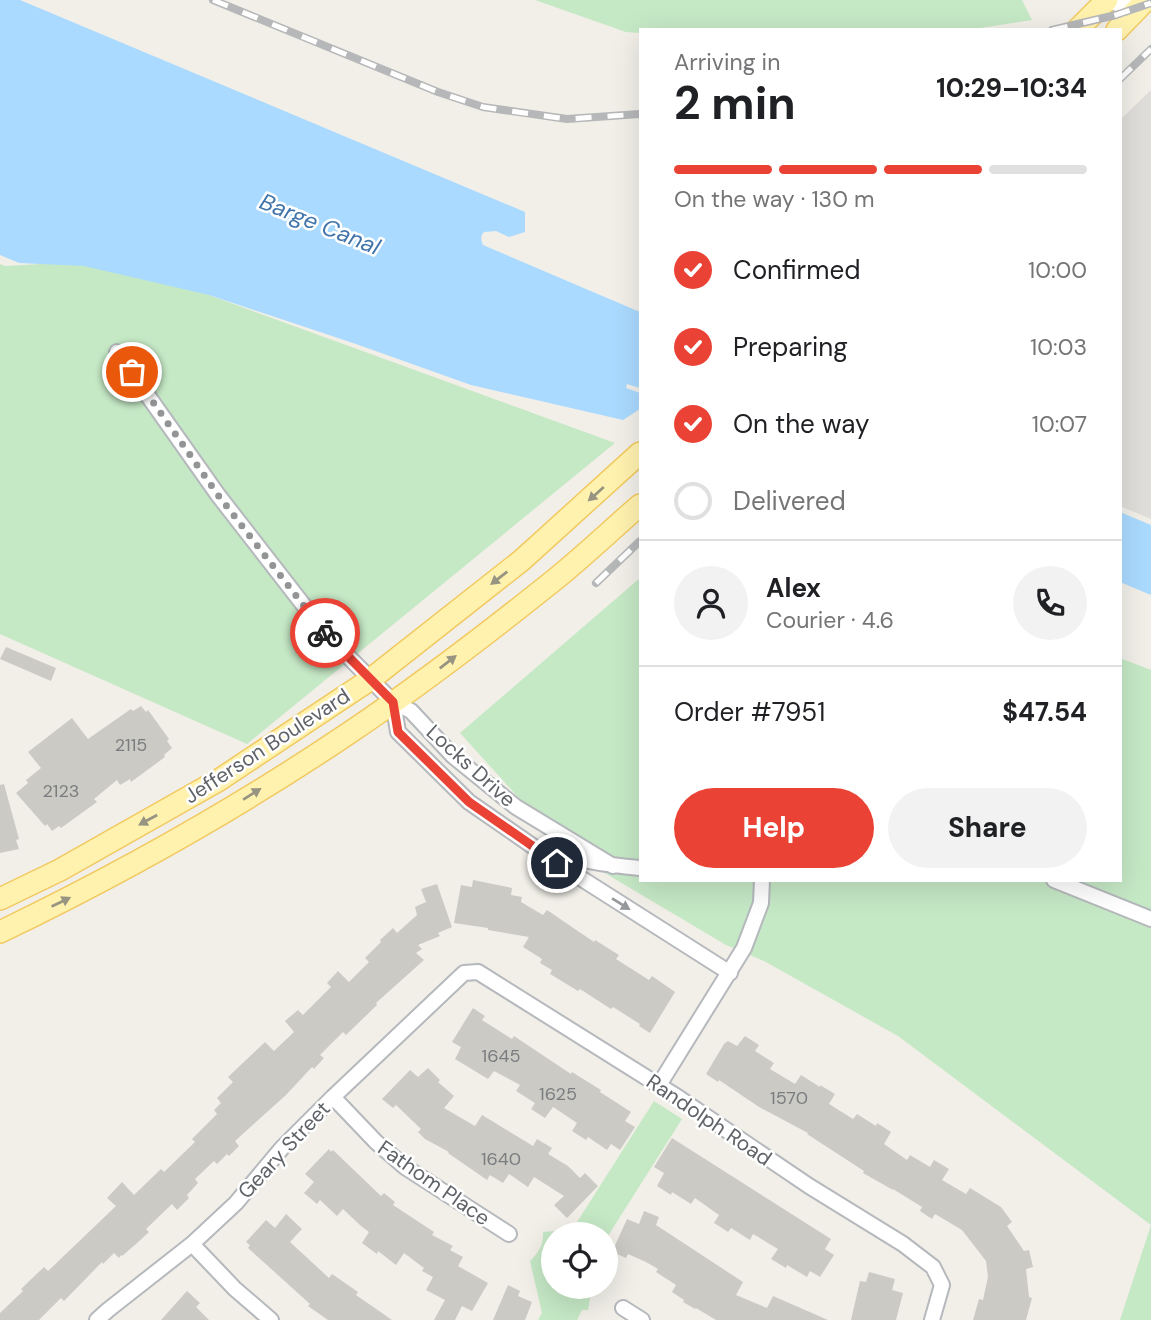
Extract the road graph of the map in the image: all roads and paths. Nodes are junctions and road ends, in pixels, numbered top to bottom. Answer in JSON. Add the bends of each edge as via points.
{"nodes":[{"id":1,"x":1110,"y":0,"type":"edge"},
{"id":2,"x":1141,"y":5,"type":"edge"},
{"id":3,"x":1079,"y":28,"type":"edge"},
{"id":4,"x":1119,"y":28,"type":"edge"},
{"id":5,"x":117,"y":352,"type":"dead end"},
{"id":6,"x":639,"y":454,"type":"edge"},
{"id":7,"x":639,"y":506,"type":"edge"},
{"id":8,"x":371,"y":679,"type":"junction"},
{"id":9,"x":393,"y":702,"type":"junction"},
{"id":10,"x":515,"y":834,"type":"junction"},
{"id":11,"x":613,"y":866,"type":"junction"},
{"id":12,"x":639,"y":868,"type":"edge"},
{"id":13,"x":762,"y":882,"type":"edge"},
{"id":14,"x":1059,"y":882,"type":"edge"},
{"id":15,"x":0,"y":899,"type":"edge"},
{"id":16,"x":1151,"y":919,"type":"edge"},
{"id":17,"x":0,"y":932,"type":"edge"},
{"id":18,"x":464,"y":973,"type":"joint"},
{"id":19,"x":730,"y":973,"type":"junction"},
{"id":20,"x":659,"y":1085,"type":"junction"},
{"id":21,"x":333,"y":1097,"type":"junction"},
{"id":22,"x":509,"y":1234,"type":"dead end"},
{"id":23,"x":192,"y":1244,"type":"junction"},
{"id":24,"x":623,"y":1308,"type":"dead end"},
{"id":25,"x":97,"y":1320,"type":"edge"},
{"id":26,"x":271,"y":1320,"type":"edge"},
{"id":27,"x":642,"y":1320,"type":"edge"},
{"id":28,"x":932,"y":1320,"type":"edge"}],
"edges":[{"from":1,"to":2,"type":"street"},
{"from":1,"to":3,"type":"main road"},
{"from":2,"to":4,"type":"main road"},
{"from":5,"to":8,"type":"street","name":"Locks Drive","via":[[218,495],[326,634]]},
{"from":6,"to":8,"type":"main road","name":"Jefferson Boulevard","one_way":true,"via":[[522,560]]},
{"from":9,"to":7,"type":"main road","name":"Jefferson Boulevard","one_way":true,"via":[[554,580]]},
{"from":8,"to":9,"type":"street","name":"Locks Drive"},
{"from":8,"to":15,"type":"main road","name":"Jefferson Boulevard","one_way":true,"via":[[219,780]]},
{"from":9,"to":10,"type":"street","via":[[398,732],[469,802]]},
{"from":9,"to":11,"type":"street","name":"Locks Drive","via":[[411,711],[453,756],[516,807]]},
{"from":17,"to":9,"type":"main road","name":"Jefferson Boulevard","one_way":true,"via":[[211,820]]},
{"from":10,"to":11,"type":"street","name":"Locks Drive","via":[[566,856]]},
{"from":10,"to":19,"type":"street","one_way":true},
{"from":11,"to":12,"type":"street","name":"Locks Drive"},
{"from":13,"to":19,"type":"street","via":[[754,924]]},
{"from":14,"to":16,"type":"street"},
{"from":18,"to":20,"type":"street","name":"Randolph Road","via":[[478,972]]},
{"from":18,"to":21,"type":"street","name":"Geary Street"},
{"from":19,"to":20,"type":"street"},
{"from":20,"to":28,"type":"street","name":"Randolph Road","via":[[933,1267],[942,1285]]},
{"from":21,"to":22,"type":"street","name":"Fathom Place","via":[[405,1167]]},
{"from":21,"to":23,"type":"street","name":"Geary Street"},
{"from":23,"to":25,"type":"street","name":"Geary Street"},
{"from":23,"to":26,"type":"street"},
{"from":24,"to":27,"type":"street"}]}
